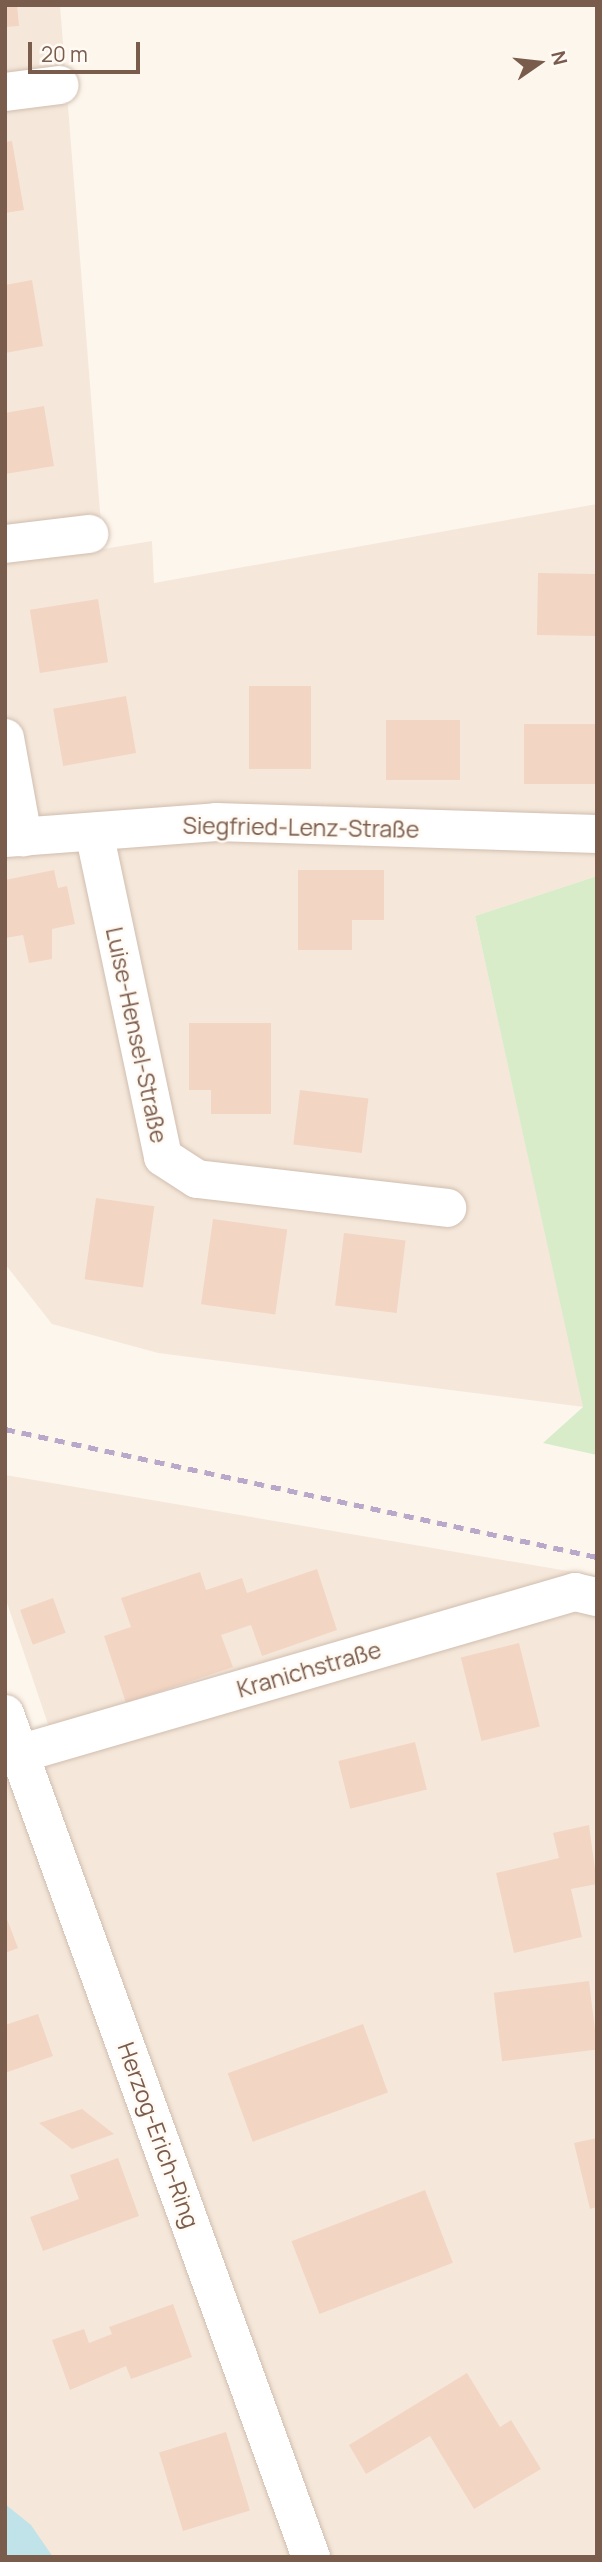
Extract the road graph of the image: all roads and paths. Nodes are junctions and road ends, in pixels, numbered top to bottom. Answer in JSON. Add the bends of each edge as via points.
{"nodes":[{"id":1,"x":60,"y":85,"type":"dead end"},
{"id":2,"x":5,"y":92,"type":"edge"},
{"id":3,"x":89,"y":534,"type":"dead end"},
{"id":4,"x":5,"y":544,"type":"edge"},
{"id":5,"x":5,"y":738,"type":"edge"},
{"id":6,"x":94,"y":832,"type":"junction"},
{"id":7,"x":597,"y":834,"type":"edge"},
{"id":8,"x":14,"y":837,"type":"edge"},
{"id":9,"x":447,"y":1208,"type":"dead end"},
{"id":10,"x":597,"y":1597,"type":"edge"},
{"id":11,"x":9,"y":1733,"type":"edge"},
{"id":12,"x":311,"y":2557,"type":"edge"}],
"edges":[{"from":1,"to":2,"type":"street"},
{"from":3,"to":4,"type":"street"},
{"from":5,"to":8,"type":"street"},
{"from":6,"to":7,"type":"street","name":"Siegfried-Lenz-Straße","via":[[216,822]]},
{"from":6,"to":8,"type":"street","name":"Siegfried-Lenz-Straße"},
{"from":6,"to":9,"type":"street","name":"Luise-Hensel-Straße","via":[[163,1157],[197,1179]]},
{"from":10,"to":11,"type":"street","name":"Kranichstraße","via":[[575,1592]]},
{"from":11,"to":12,"type":"street","name":"Herzog-Erich-Ring"}]}
